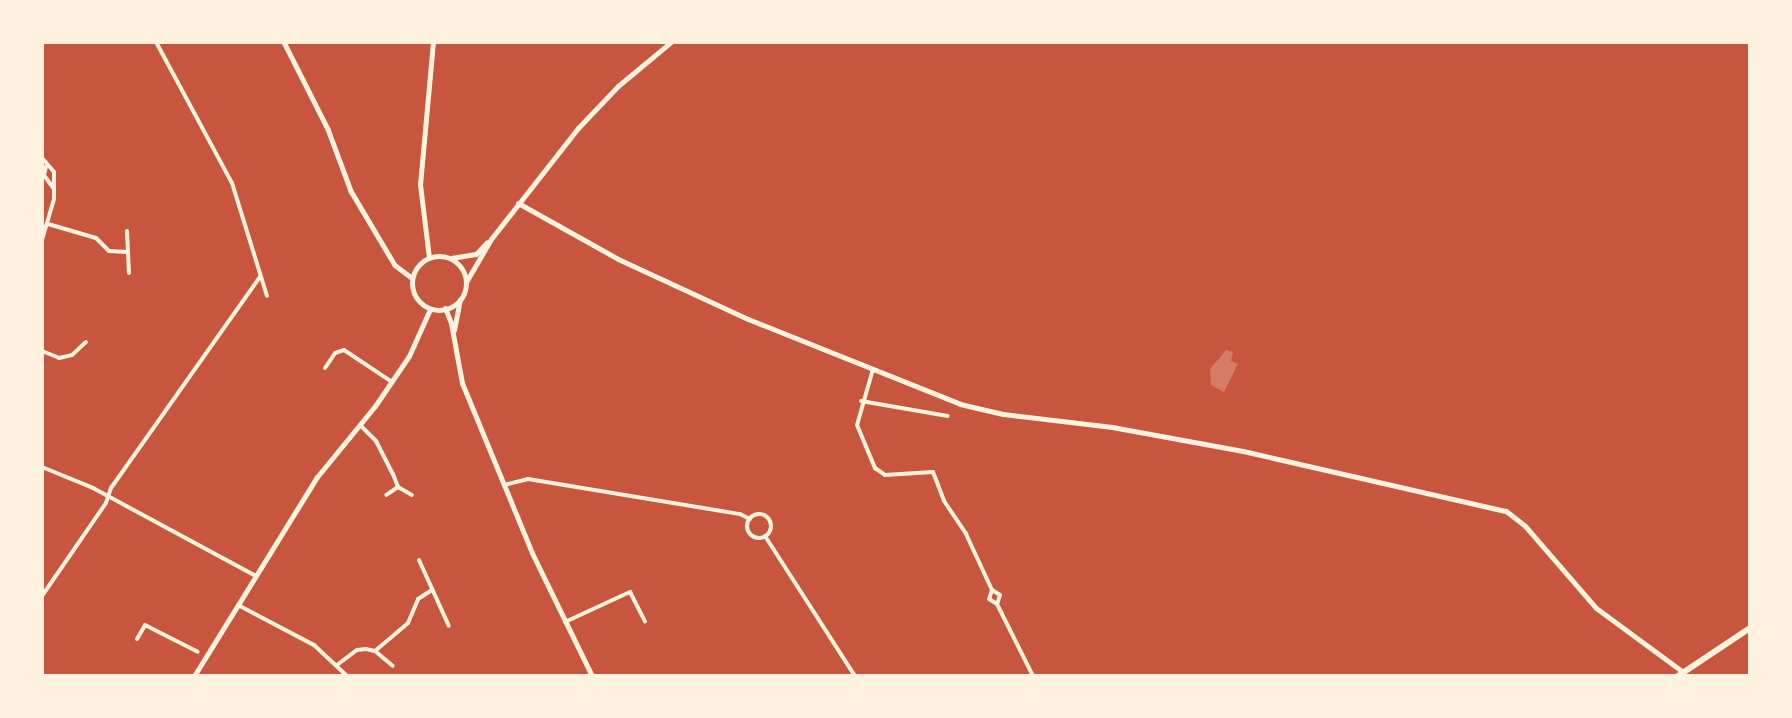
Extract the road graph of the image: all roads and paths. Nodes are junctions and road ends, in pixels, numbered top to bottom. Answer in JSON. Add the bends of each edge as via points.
{"nodes":[{"id":1,"x":156,"y":42,"type":"edge"},
{"id":2,"x":284,"y":42,"type":"edge"},
{"id":3,"x":433,"y":42,"type":"edge"},
{"id":4,"x":671,"y":42,"type":"edge"},
{"id":5,"x":42,"y":158,"type":"edge"},
{"id":6,"x":46,"y":166,"type":"junction"},
{"id":7,"x":54,"y":189,"type":"junction"},
{"id":8,"x":518,"y":203,"type":"junction"},
{"id":9,"x":48,"y":224,"type":"junction"},
{"id":10,"x":127,"y":231,"type":"dead end"},
{"id":11,"x":491,"y":239,"type":"junction"},
{"id":12,"x":42,"y":240,"type":"edge"},
{"id":13,"x":127,"y":252,"type":"junction"},
{"id":14,"x":429,"y":258,"type":"junction"},
{"id":15,"x":450,"y":258,"type":"junction"},
{"id":16,"x":129,"y":273,"type":"dead end"},
{"id":17,"x":260,"y":277,"type":"junction"},
{"id":18,"x":412,"y":278,"type":"junction"},
{"id":19,"x":466,"y":282,"type":"junction"},
{"id":20,"x":267,"y":296,"type":"dead end"},
{"id":21,"x":460,"y":300,"type":"junction"},
{"id":22,"x":445,"y":308,"type":"junction"},
{"id":23,"x":430,"y":309,"type":"junction"},
{"id":24,"x":453,"y":334,"type":"junction"},
{"id":25,"x":86,"y":342,"type":"dead end"},
{"id":26,"x":42,"y":351,"type":"edge"},
{"id":27,"x":325,"y":368,"type":"dead end"},
{"id":28,"x":873,"y":369,"type":"junction"},
{"id":29,"x":392,"y":382,"type":"junction"},
{"id":30,"x":861,"y":401,"type":"junction"},
{"id":31,"x":948,"y":416,"type":"dead end"},
{"id":32,"x":360,"y":425,"type":"junction"},
{"id":33,"x":42,"y":467,"type":"edge"},
{"id":34,"x":503,"y":486,"type":"junction"},
{"id":35,"x":398,"y":487,"type":"junction"},
{"id":36,"x":386,"y":495,"type":"dead end"},
{"id":37,"x":412,"y":495,"type":"dead end"},
{"id":38,"x":109,"y":496,"type":"junction"},
{"id":39,"x":750,"y":519,"type":"junction"},
{"id":40,"x":765,"y":536,"type":"junction"},
{"id":41,"x":419,"y":560,"type":"dead end"},
{"id":42,"x":256,"y":576,"type":"junction"},
{"id":43,"x":432,"y":590,"type":"junction"},
{"id":44,"x":992,"y":590,"type":"junction"},
{"id":45,"x":42,"y":596,"type":"edge"},
{"id":46,"x":238,"y":604,"type":"junction"},
{"id":47,"x":997,"y":604,"type":"junction"},
{"id":48,"x":645,"y":621,"type":"dead end"},
{"id":49,"x":564,"y":622,"type":"junction"},
{"id":50,"x":449,"y":626,"type":"dead end"},
{"id":51,"x":1750,"y":628,"type":"edge"},
{"id":52,"x":137,"y":639,"type":"dead end"},
{"id":53,"x":375,"y":651,"type":"junction"},
{"id":54,"x":198,"y":652,"type":"dead end"},
{"id":55,"x":337,"y":665,"type":"junction"},
{"id":56,"x":393,"y":666,"type":"dead end"},
{"id":57,"x":1683,"y":675,"type":"edge"},
{"id":58,"x":194,"y":676,"type":"edge"},
{"id":59,"x":347,"y":676,"type":"edge"},
{"id":60,"x":592,"y":676,"type":"edge"},
{"id":61,"x":855,"y":676,"type":"edge"},
{"id":62,"x":1033,"y":676,"type":"edge"}],
"edges":[{"from":1,"to":17,"type":"street","via":[[232,183]]},
{"from":2,"to":18,"type":"street","via":[[328,129],[351,191],[395,265]]},
{"from":3,"to":14,"type":"street","via":[[420,185]]},
{"from":4,"to":8,"type":"main road","via":[[598,105]]},
{"from":5,"to":6,"type":"street"},
{"from":6,"to":7,"type":"street","via":[[47,184]]},
{"from":6,"to":7,"type":"street","via":[[54,172]]},
{"from":7,"to":9,"type":"street"},
{"from":8,"to":11,"type":"main road"},
{"from":8,"to":28,"type":"main road","via":[[618,259],[748,319]]},
{"from":9,"to":12,"type":"street"},
{"from":9,"to":13,"type":"street","via":[[96,238],[109,251]]},
{"from":10,"to":13,"type":"street"},
{"from":11,"to":15,"type":"main road","via":[[476,254]]},
{"from":11,"to":19,"type":"main road"},
{"from":13,"to":16,"type":"street"},
{"from":14,"to":15,"type":"main road"},
{"from":14,"to":18,"type":"main road"},
{"from":15,"to":19,"type":"main road","via":[[462,270]]},
{"from":17,"to":20,"type":"street"},
{"from":17,"to":38,"type":"street"},
{"from":18,"to":23,"type":"main road","via":[[413,291]]},
{"from":19,"to":21,"type":"main road"},
{"from":21,"to":22,"type":"main road"},
{"from":21,"to":24,"type":"main road"},
{"from":22,"to":23,"type":"main road"},
{"from":22,"to":24,"type":"main road"},
{"from":23,"to":29,"type":"main road","via":[[415,346]]},
{"from":24,"to":34,"type":"main road","via":[[462,383]]},
{"from":25,"to":26,"type":"street","via":[[77,353],[65,357]]},
{"from":27,"to":29,"type":"street","via":[[335,353],[344,350]]},
{"from":28,"to":30,"type":"street"},
{"from":28,"to":57,"type":"main road","via":[[960,404],[1003,414],[1184,440],[1506,511],[1525,526],[1596,608]]},
{"from":29,"to":32,"type":"main road"},
{"from":30,"to":31,"type":"street"},
{"from":30,"to":44,"type":"street","via":[[857,425],[875,468],[881,474],[933,472],[944,501],[966,534]]},
{"from":32,"to":35,"type":"street","via":[[376,441]]},
{"from":32,"to":42,"type":"main road","via":[[317,477]]},
{"from":33,"to":38,"type":"street"},
{"from":34,"to":39,"type":"street","via":[[528,479],[740,514]]},
{"from":34,"to":49,"type":"main road"},
{"from":35,"to":36,"type":"street"},
{"from":35,"to":37,"type":"street"},
{"from":38,"to":42,"type":"street"},
{"from":38,"to":45,"type":"street"},
{"from":39,"to":40,"type":"street","via":[[751,534]]},
{"from":39,"to":40,"type":"street","via":[[762,515],[769,520],[771,529]]},
{"from":40,"to":61,"type":"street"},
{"from":41,"to":43,"type":"street"},
{"from":42,"to":46,"type":"main road"},
{"from":43,"to":50,"type":"street"},
{"from":43,"to":53,"type":"street","via":[[418,599],[408,623]]},
{"from":44,"to":47,"type":"street","via":[[1000,595]]},
{"from":44,"to":47,"type":"street","via":[[989,600]]},
{"from":46,"to":55,"type":"street","via":[[292,631]]},
{"from":46,"to":58,"type":"main road"},
{"from":47,"to":62,"type":"street"},
{"from":48,"to":49,"type":"street","via":[[630,592]]},
{"from":49,"to":60,"type":"main road"},
{"from":51,"to":57,"type":"main road"},
{"from":52,"to":54,"type":"street","via":[[145,626]]},
{"from":53,"to":55,"type":"street","via":[[357,650]]},
{"from":53,"to":56,"type":"street"},
{"from":55,"to":59,"type":"street"}]}
